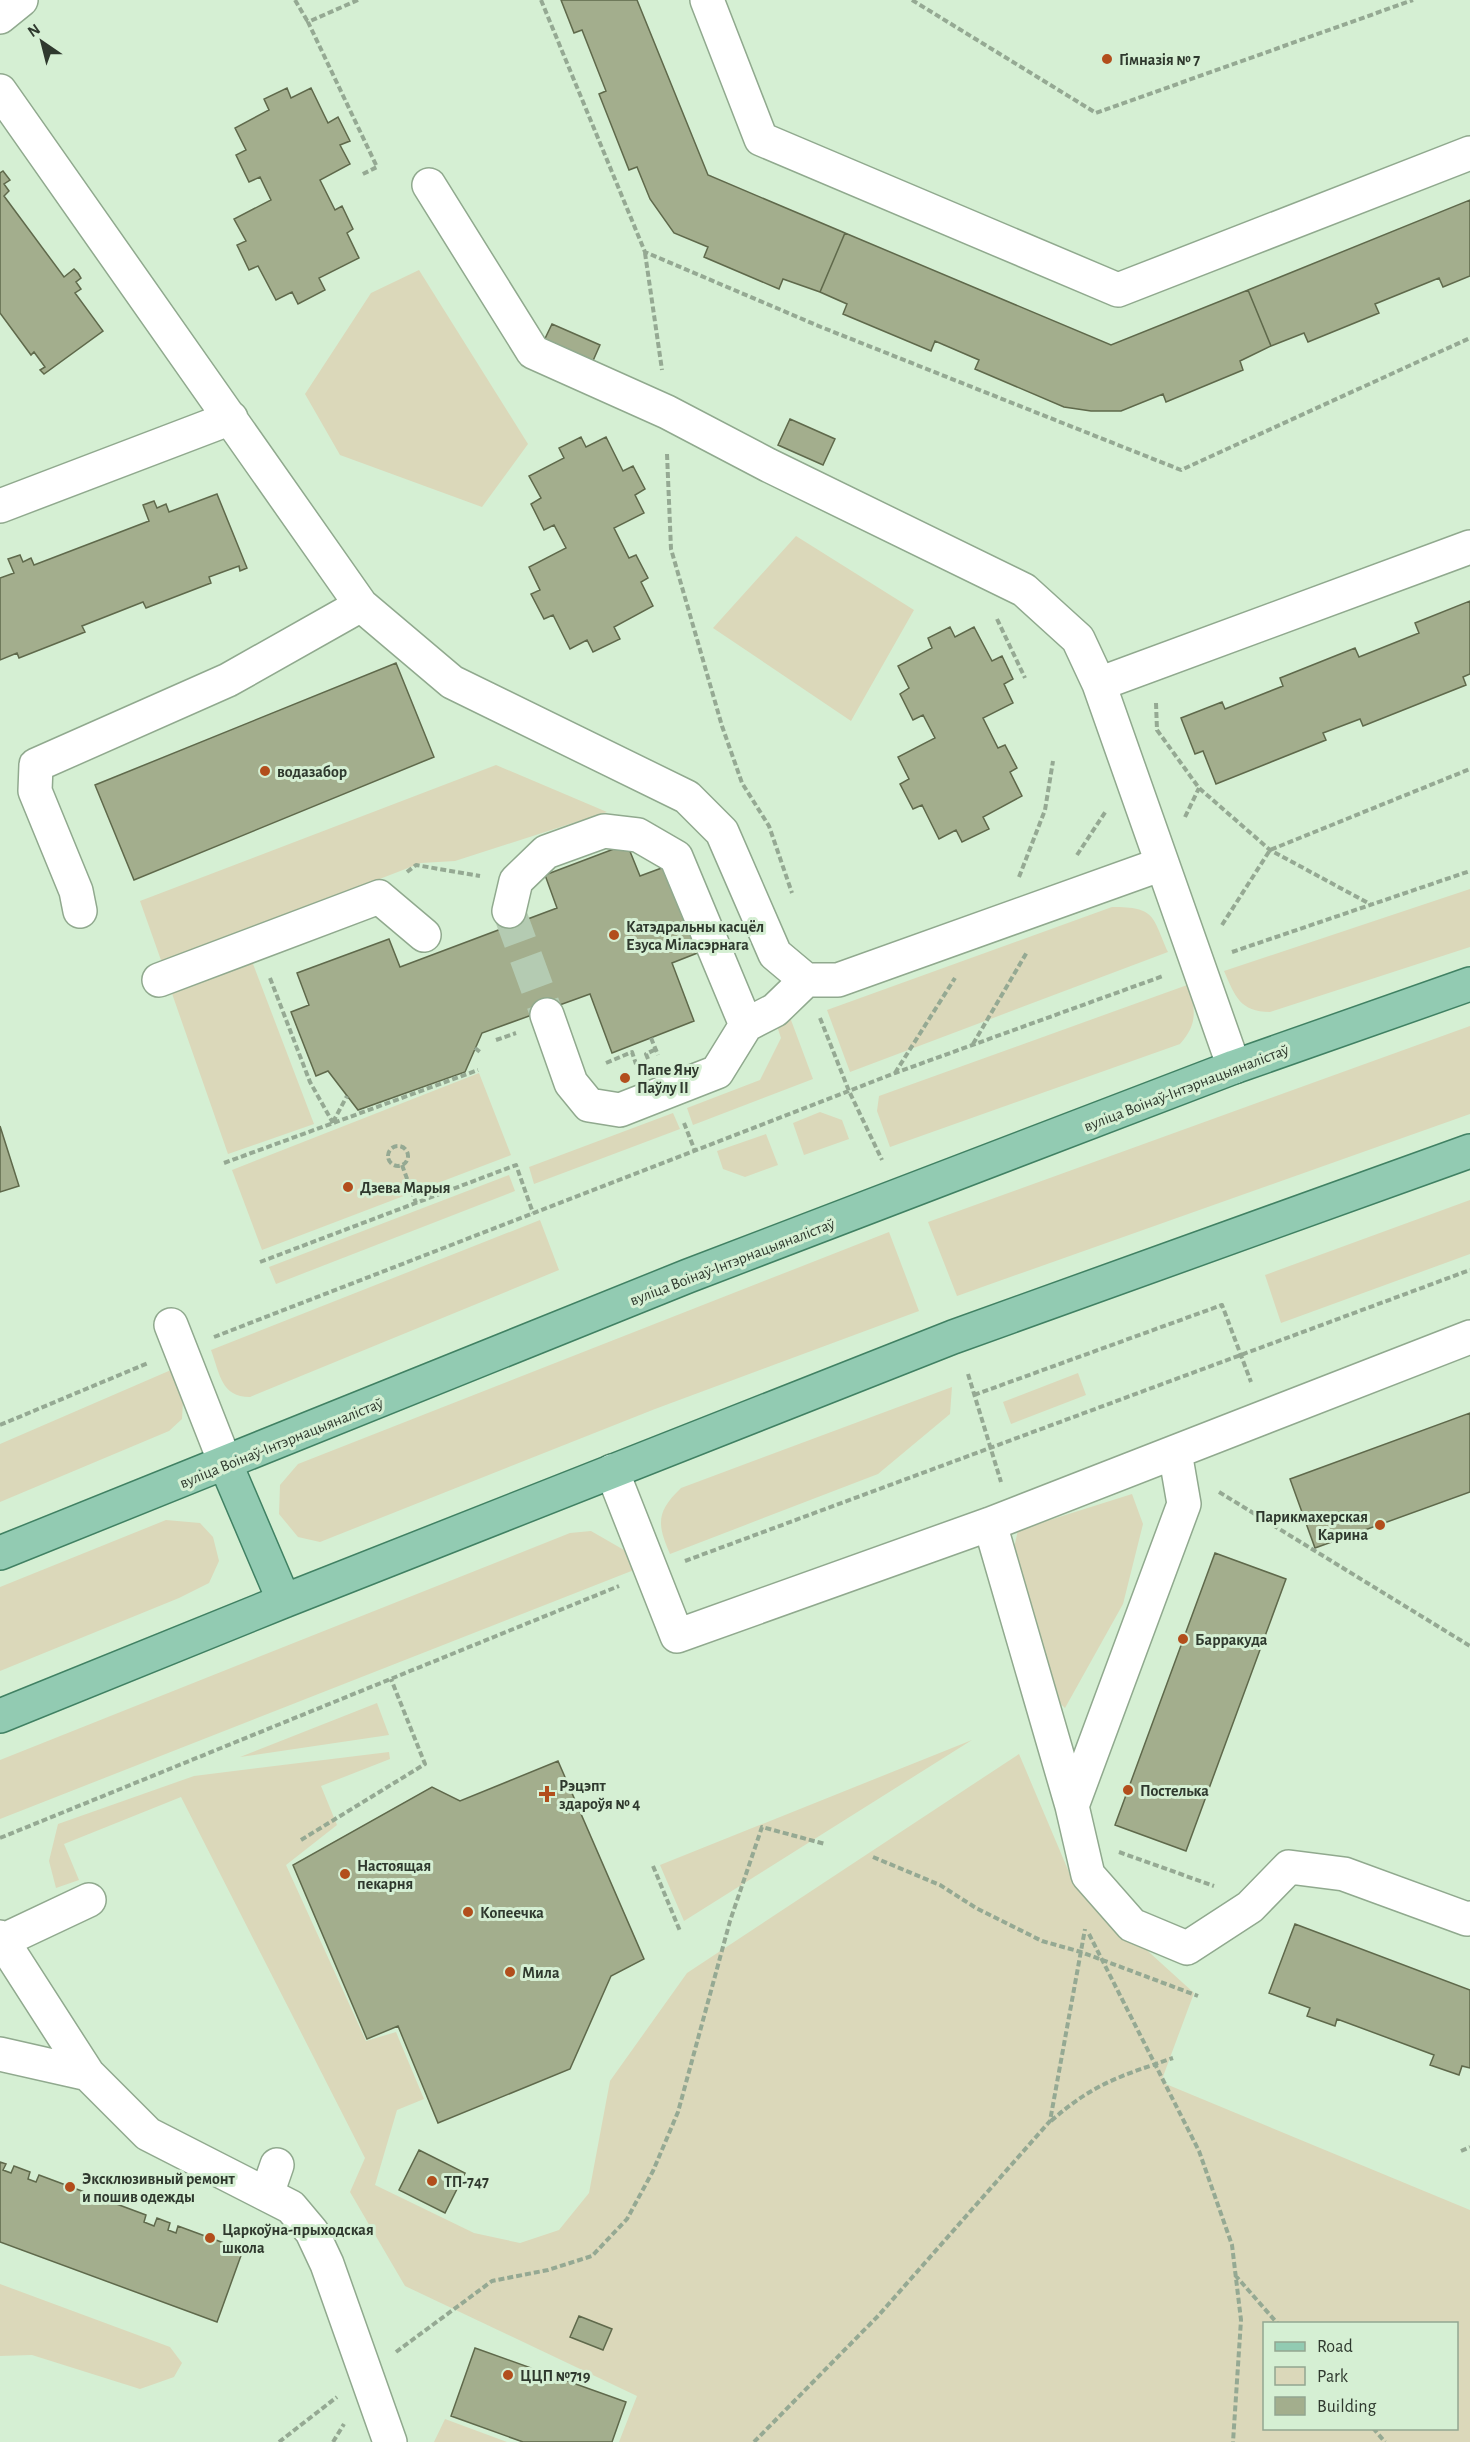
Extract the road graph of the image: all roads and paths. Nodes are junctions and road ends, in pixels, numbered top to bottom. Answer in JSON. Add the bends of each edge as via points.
{"nodes":[{"id":1,"x":21,"y":0,"type":"edge"},
{"id":2,"x":295,"y":0,"type":"edge"},
{"id":3,"x":358,"y":0,"type":"edge"},
{"id":4,"x":541,"y":0,"type":"edge"},
{"id":5,"x":707,"y":0,"type":"edge"},
{"id":6,"x":912,"y":0,"type":"edge"},
{"id":7,"x":1413,"y":0,"type":"edge"},
{"id":8,"x":0,"y":17,"type":"edge"},
{"id":9,"x":308,"y":22,"type":"junction"},
{"id":10,"x":0,"y":91,"type":"edge"},
{"id":11,"x":1470,"y":153,"type":"edge"},
{"id":12,"x":361,"y":175,"type":"dead end"},
{"id":13,"x":429,"y":185,"type":"dead end"},
{"id":14,"x":645,"y":252,"type":"junction"},
{"id":15,"x":1470,"y":338,"type":"edge"},
{"id":16,"x":663,"y":378,"type":"dead end"},
{"id":17,"x":231,"y":418,"type":"junction"},
{"id":18,"x":667,"y":452,"type":"dead end"},
{"id":19,"x":0,"y":506,"type":"edge"},
{"id":20,"x":1470,"y":547,"type":"edge"},
{"id":21,"x":361,"y":605,"type":"junction"},
{"id":22,"x":993,"y":611,"type":"dead end"},
{"id":23,"x":1154,"y":663,"type":"junction"},
{"id":24,"x":1025,"y":678,"type":"dead end"},
{"id":25,"x":1099,"y":684,"type":"junction"},
{"id":26,"x":1053,"y":761,"type":"dead end"},
{"id":27,"x":1470,"y":769,"type":"edge"},
{"id":28,"x":1106,"y":810,"type":"dead end"},
{"id":29,"x":1270,"y":850,"type":"junction"},
{"id":30,"x":1075,"y":858,"type":"dead end"},
{"id":31,"x":1162,"y":864,"type":"junction"},
{"id":32,"x":1470,"y":870,"type":"edge"},
{"id":33,"x":404,"y":875,"type":"dead end"},
{"id":34,"x":482,"y":876,"type":"dead end"},
{"id":35,"x":1018,"y":879,"type":"dead end"},
{"id":36,"x":792,"y":894,"type":"dead end"},
{"id":37,"x":1370,"y":904,"type":"junction"},
{"id":38,"x":80,"y":911,"type":"dead end"},
{"id":39,"x":508,"y":911,"type":"tunnel mouth"},
{"id":40,"x":1220,"y":928,"type":"dead end"},
{"id":41,"x":424,"y":935,"type":"dead end"},
{"id":42,"x":1028,"y":951,"type":"dead end"},
{"id":43,"x":1199,"y":963,"type":"junction"},
{"id":44,"x":961,"y":969,"type":"dead end"},
{"id":45,"x":280,"y":973,"type":"dead end"},
{"id":46,"x":159,"y":980,"type":"dead end"},
{"id":47,"x":806,"y":980,"type":"junction"},
{"id":48,"x":1470,"y":984,"type":"edge"},
{"id":49,"x":547,"y":1015,"type":"tunnel mouth"},
{"id":50,"x":819,"y":1017,"type":"dead end"},
{"id":51,"x":746,"y":1025,"type":"junction"},
{"id":52,"x":651,"y":1038,"type":"dead end"},
{"id":53,"x":973,"y":1045,"type":"junction"},
{"id":54,"x":475,"y":1048,"type":"dead end"},
{"id":55,"x":656,"y":1049,"type":"dead end"},
{"id":56,"x":480,"y":1052,"type":"dead end"},
{"id":57,"x":1234,"y":1067,"type":"junction"},
{"id":58,"x":478,"y":1070,"type":"dead end"},
{"id":59,"x":895,"y":1073,"type":"junction"},
{"id":60,"x":849,"y":1091,"type":"junction"},
{"id":61,"x":347,"y":1096,"type":"dead end"},
{"id":62,"x":333,"y":1123,"type":"junction"},
{"id":63,"x":686,"y":1126,"type":"dead end"},
{"id":64,"x":695,"y":1151,"type":"junction"},
{"id":65,"x":1470,"y":1151,"type":"edge"},
{"id":66,"x":882,"y":1160,"type":"dead end"},
{"id":67,"x":224,"y":1163,"type":"dead end"},
{"id":68,"x":402,"y":1165,"type":"junction"},
{"id":69,"x":416,"y":1203,"type":"junction"},
{"id":70,"x":533,"y":1213,"type":"junction"},
{"id":71,"x":260,"y":1262,"type":"dead end"},
{"id":72,"x":1470,"y":1270,"type":"edge"},
{"id":73,"x":176,"y":1337,"type":"junction"},
{"id":74,"x":1470,"y":1337,"type":"edge"},
{"id":75,"x":1240,"y":1354,"type":"junction"},
{"id":76,"x":968,"y":1374,"type":"dead end"},
{"id":77,"x":1252,"y":1385,"type":"dead end"},
{"id":78,"x":974,"y":1395,"type":"junction"},
{"id":79,"x":0,"y":1425,"type":"edge"},
{"id":80,"x":991,"y":1446,"type":"junction"},
{"id":81,"x":1175,"y":1452,"type":"junction"},
{"id":82,"x":226,"y":1465,"type":"junction"},
{"id":83,"x":612,"y":1471,"type":"junction"},
{"id":84,"x":1215,"y":1490,"type":"dead end"},
{"id":85,"x":1004,"y":1491,"type":"dead end"},
{"id":86,"x":990,"y":1524,"type":"junction"},
{"id":87,"x":0,"y":1553,"type":"edge"},
{"id":88,"x":652,"y":1573,"type":"junction"},
{"id":89,"x":284,"y":1601,"type":"junction"},
{"id":90,"x":1470,"y":1646,"type":"edge"},
{"id":91,"x":391,"y":1679,"type":"junction"},
{"id":92,"x":0,"y":1716,"type":"edge"},
{"id":93,"x":1072,"y":1806,"type":"junction"},
{"id":94,"x":0,"y":1838,"type":"edge"},
{"id":95,"x":1080,"y":1838,"type":"junction"},
{"id":96,"x":301,"y":1839,"type":"dead end"},
{"id":97,"x":825,"y":1844,"type":"dead end"},
{"id":98,"x":873,"y":1857,"type":"dead end"},
{"id":99,"x":653,"y":1866,"type":"dead end"},
{"id":100,"x":1089,"y":1875,"type":"junction"},
{"id":101,"x":1215,"y":1887,"type":"dead end"},
{"id":102,"x":89,"y":1900,"type":"dead end"},
{"id":103,"x":1470,"y":1918,"type":"edge"},
{"id":104,"x":1086,"y":1928,"type":"junction"},
{"id":105,"x":680,"y":1931,"type":"dead end"},
{"id":106,"x":1,"y":1939,"type":"edge"},
{"id":107,"x":1081,"y":1952,"type":"junction"},
{"id":108,"x":1101,"y":1959,"type":"junction"},
{"id":109,"x":1198,"y":1996,"type":"dead end"},
{"id":110,"x":0,"y":2054,"type":"edge"},
{"id":111,"x":1173,"y":2058,"type":"dead end"},
{"id":112,"x":1155,"y":2064,"type":"junction"},
{"id":113,"x":88,"y":2074,"type":"junction"},
{"id":114,"x":1050,"y":2121,"type":"junction"},
{"id":115,"x":1470,"y":2147,"type":"edge"},
{"id":116,"x":1461,"y":2151,"type":"dead end"},
{"id":117,"x":1235,"y":2275,"type":"junction"},
{"id":118,"x":1276,"y":2322,"type":"edge"},
{"id":119,"x":367,"y":2374,"type":"junction"},
{"id":120,"x":1375,"y":2430,"type":"edge"},
{"id":121,"x":279,"y":2442,"type":"edge"},
{"id":122,"x":390,"y":2442,"type":"edge"},
{"id":123,"x":754,"y":2442,"type":"edge"},
{"id":124,"x":1233,"y":2442,"type":"edge"},
{"id":125,"x":1385,"y":2442,"type":"edge"}],
"edges":[{"from":1,"to":8,"type":"lane"},
{"from":2,"to":9,"type":"path"},
{"from":3,"to":9,"type":"path"},
{"from":4,"to":14,"type":"path"},
{"from":5,"to":11,"type":"lane","via":[[761,139],[1118,290]]},
{"from":6,"to":7,"type":"path","via":[[1096,113]]},
{"from":9,"to":12,"type":"path","via":[[377,167]]},
{"from":10,"to":17,"type":"lane"},
{"from":13,"to":25,"type":"lane","via":[[533,352],[667,412],[1024,590],[1078,639]]},
{"from":14,"to":15,"type":"path","via":[[821,327],[1181,470]]},
{"from":14,"to":16,"type":"path"},
{"from":17,"to":19,"type":"lane"},
{"from":17,"to":21,"type":"lane"},
{"from":18,"to":36,"type":"path","via":[[671,549],[722,726],[742,783],[769,826]]},
{"from":20,"to":23,"type":"lane"},
{"from":21,"to":38,"type":"lane","via":[[228,681],[36,765],[35,791],[76,891]]},
{"from":21,"to":47,"type":"lane","via":[[452,682],[687,797],[722,832],[775,954]]},
{"from":22,"to":24,"type":"path"},
{"from":23,"to":25,"type":"lane"},
{"from":23,"to":29,"type":"path","via":[[1157,730],[1199,788]]},
{"from":25,"to":31,"type":"lane"},
{"from":26,"to":35,"type":"path","via":[[1045,810]]},
{"from":27,"to":29,"type":"path"},
{"from":28,"to":30,"type":"path"},
{"from":29,"to":37,"type":"path"},
{"from":29,"to":40,"type":"path"},
{"from":31,"to":43,"type":"lane"},
{"from":31,"to":47,"type":"lane","via":[[838,980]]},
{"from":32,"to":37,"type":"path"},
{"from":33,"to":34,"type":"path","via":[[417,865]]},
{"from":37,"to":43,"type":"path"},
{"from":39,"to":51,"type":"lane","via":[[516,881],[546,852],[604,831],[638,835],[676,857]]},
{"from":41,"to":46,"type":"lane","via":[[380,897]]},
{"from":42,"to":53,"type":"path"},
{"from":43,"to":53,"type":"path"},
{"from":43,"to":57,"type":"lane"},
{"from":44,"to":59,"type":"path"},
{"from":45,"to":62,"type":"path","via":[[270,977],[310,1082]]},
{"from":47,"to":51,"type":"lane","via":[[775,1010]]},
{"from":48,"to":57,"type":"main road","name":"вуліца Воінаў-Інтэрнацыяналістаў"},
{"from":49,"to":51,"type":"lane","via":[[571,1083],[589,1106],[620,1110],[717,1072]]},
{"from":50,"to":60,"type":"path"},
{"from":52,"to":55,"type":"path"},
{"from":53,"to":59,"type":"path"},
{"from":54,"to":56,"type":"path"},
{"from":57,"to":82,"type":"main road","name":"вуліца Воінаў-Інтэрнацыяналістаў","via":[[688,1276]]},
{"from":58,"to":62,"type":"path"},
{"from":59,"to":60,"type":"path"},
{"from":60,"to":64,"type":"path"},
{"from":60,"to":66,"type":"path"},
{"from":61,"to":62,"type":"path"},
{"from":62,"to":67,"type":"path"},
{"from":63,"to":64,"type":"path"},
{"from":64,"to":70,"type":"path"},
{"from":65,"to":83,"type":"main road","via":[[953,1337]]},
{"from":68,"to":68,"type":"path","via":[[408,1151],[396,1146],[390,1149],[388,1158],[393,1165]]},
{"from":68,"to":69,"type":"path"},
{"from":69,"to":70,"type":"path","via":[[516,1164]]},
{"from":69,"to":71,"type":"path"},
{"from":70,"to":73,"type":"path"},
{"from":72,"to":75,"type":"path"},
{"from":73,"to":79,"type":"path"},
{"from":73,"to":82,"type":"lane"},
{"from":74,"to":81,"type":"lane"},
{"from":75,"to":77,"type":"path"},
{"from":75,"to":78,"type":"path","via":[[1222,1305]]},
{"from":75,"to":80,"type":"path"},
{"from":76,"to":78,"type":"path"},
{"from":78,"to":80,"type":"path"},
{"from":80,"to":85,"type":"path"},
{"from":80,"to":88,"type":"path"},
{"from":81,"to":86,"type":"lane"},
{"from":81,"to":93,"type":"lane","via":[[1184,1504]]},
{"from":82,"to":87,"type":"main road","name":"вуліца Воінаў-Інтэрнацыяналістаў"},
{"from":82,"to":89,"type":"main road"},
{"from":83,"to":88,"type":"lane"},
{"from":83,"to":89,"type":"main road"},
{"from":84,"to":90,"type":"path"},
{"from":86,"to":88,"type":"lane","via":[[677,1635]]},
{"from":86,"to":93,"type":"lane"},
{"from":88,"to":91,"type":"path"},
{"from":89,"to":92,"type":"main road"},
{"from":91,"to":94,"type":"path"},
{"from":91,"to":96,"type":"path","via":[[425,1764]]},
{"from":93,"to":95,"type":"lane"},
{"from":95,"to":100,"type":"lane"},
{"from":95,"to":101,"type":"path"},
{"from":97,"to":119,"type":"path","via":[[762,1827],[730,1922],[678,2112],[627,2219],[592,2256],[492,2281]]},
{"from":98,"to":107,"type":"path","via":[[940,1885],[1042,1941]]},
{"from":99,"to":105,"type":"path"},
{"from":100,"to":103,"type":"lane","via":[[1132,1925],[1186,1947],[1250,1907],[1288,1867],[1344,1874]]},
{"from":100,"to":104,"type":"path"},
{"from":102,"to":106,"type":"lane"},
{"from":104,"to":107,"type":"path"},
{"from":104,"to":108,"type":"path"},
{"from":106,"to":113,"type":"lane"},
{"from":107,"to":108,"type":"path"},
{"from":107,"to":114,"type":"path"},
{"from":108,"to":109,"type":"path"},
{"from":108,"to":112,"type":"path"},
{"from":110,"to":113,"type":"lane"},
{"from":111,"to":112,"type":"path"},
{"from":112,"to":114,"type":"path","via":[[1111,2078],[1076,2098]]},
{"from":112,"to":117,"type":"path","via":[[1199,2151],[1232,2246]]},
{"from":113,"to":119,"type":"lane","via":[[148,2134],[272,2179],[312,2232]]},
{"from":114,"to":123,"type":"path","via":[[878,2316]]},
{"from":115,"to":116,"type":"path"},
{"from":117,"to":118,"type":"path"},
{"from":117,"to":124,"type":"path","via":[[1241,2320]]},
{"from":119,"to":121,"type":"path"},
{"from":119,"to":122,"type":"lane"},
{"from":120,"to":125,"type":"path"}]}
